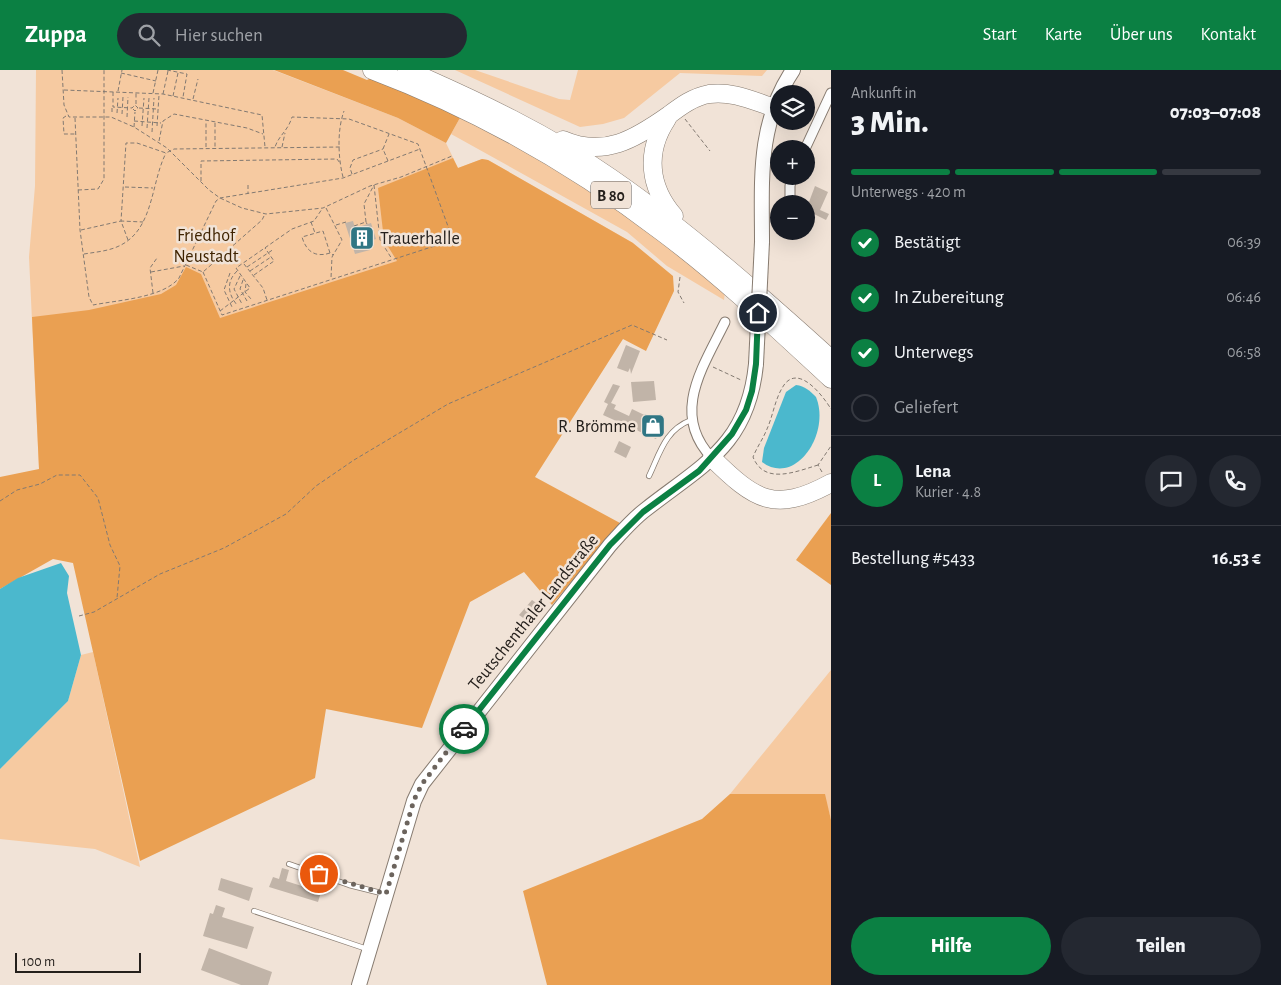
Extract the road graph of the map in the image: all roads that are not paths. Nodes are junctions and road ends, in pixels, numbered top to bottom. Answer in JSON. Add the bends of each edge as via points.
{"nodes":[{"id":1,"x":372,"y":70,"type":"edge"},
{"id":2,"x":407,"y":70,"type":"edge"},
{"id":3,"x":793,"y":70,"type":"edge"},
{"id":4,"x":784,"y":85,"type":"edge"},
{"id":5,"x":831,"y":93,"type":"edge"},
{"id":6,"x":770,"y":106,"type":"edge"},
{"id":7,"x":674,"y":111,"type":"junction"},
{"id":8,"x":505,"y":116,"type":"junction"},
{"id":9,"x":770,"y":117,"type":"edge"},
{"id":10,"x":809,"y":140,"type":"edge"},
{"id":11,"x":700,"y":244,"type":"junction"},
{"id":12,"x":725,"y":322,"type":"dead end"},
{"id":13,"x":827,"y":368,"type":"edge"},
{"id":14,"x":831,"y":385,"type":"edge"},
{"id":15,"x":691,"y":420,"type":"junction"},
{"id":16,"x":712,"y":458,"type":"junction"},
{"id":17,"x":649,"y":476,"type":"dead end"},
{"id":18,"x":830,"y":483,"type":"edge"},
{"id":19,"x":289,"y":864,"type":"dead end"},
{"id":20,"x":386,"y":894,"type":"junction"},
{"id":21,"x":254,"y":911,"type":"dead end"},
{"id":22,"x":370,"y":950,"type":"junction"},
{"id":23,"x":359,"y":985,"type":"edge"}],
"edges":[{"from":1,"to":13,"type":"highway","number":"B 80","via":[[504,130],[607,192],[663,232]]},
{"from":2,"to":8,"type":"highway","number":"B 80"},
{"from":3,"to":4,"type":"street","name":"Teutschenthaler Landstraße"},
{"from":5,"to":10,"type":"street"},
{"from":6,"to":7,"type":"highway","via":[[741,96],[721,94],[696,98]]},
{"from":7,"to":8,"type":"highway","via":[[633,139],[600,148],[572,144]]},
{"from":7,"to":11,"type":"highway","via":[[656,141],[652,157],[653,179],[665,205]]},
{"from":8,"to":11,"type":"highway","number":"B 80","via":[[610,177]]},
{"from":9,"to":16,"type":"street","name":"Teutschenthaler Landstraße","bridge":true,"via":[[764,148],[756,364],[752,391],[746,410],[732,434]]},
{"from":11,"to":13,"type":"highway","number":"B 80"},
{"from":12,"to":15,"type":"street","via":[[693,394]]},
{"from":13,"to":14,"type":"highway"},
{"from":15,"to":16,"type":"street","via":[[698,440]]},
{"from":15,"to":17,"type":"lane","via":[[671,432]]},
{"from":16,"to":18,"type":"highway","via":[[745,488],[771,499],[811,495]]},
{"from":16,"to":20,"type":"street","name":"Teutschenthaler Landstraße","via":[[643,512],[610,545],[432,770],[414,800]]},
{"from":19,"to":20,"type":"lane"},
{"from":20,"to":22,"type":"street","name":"Teutschenthaler Landstraße"},
{"from":21,"to":22,"type":"lane"},
{"from":22,"to":23,"type":"street","name":"Teutschenthaler Landstraße"}]}
